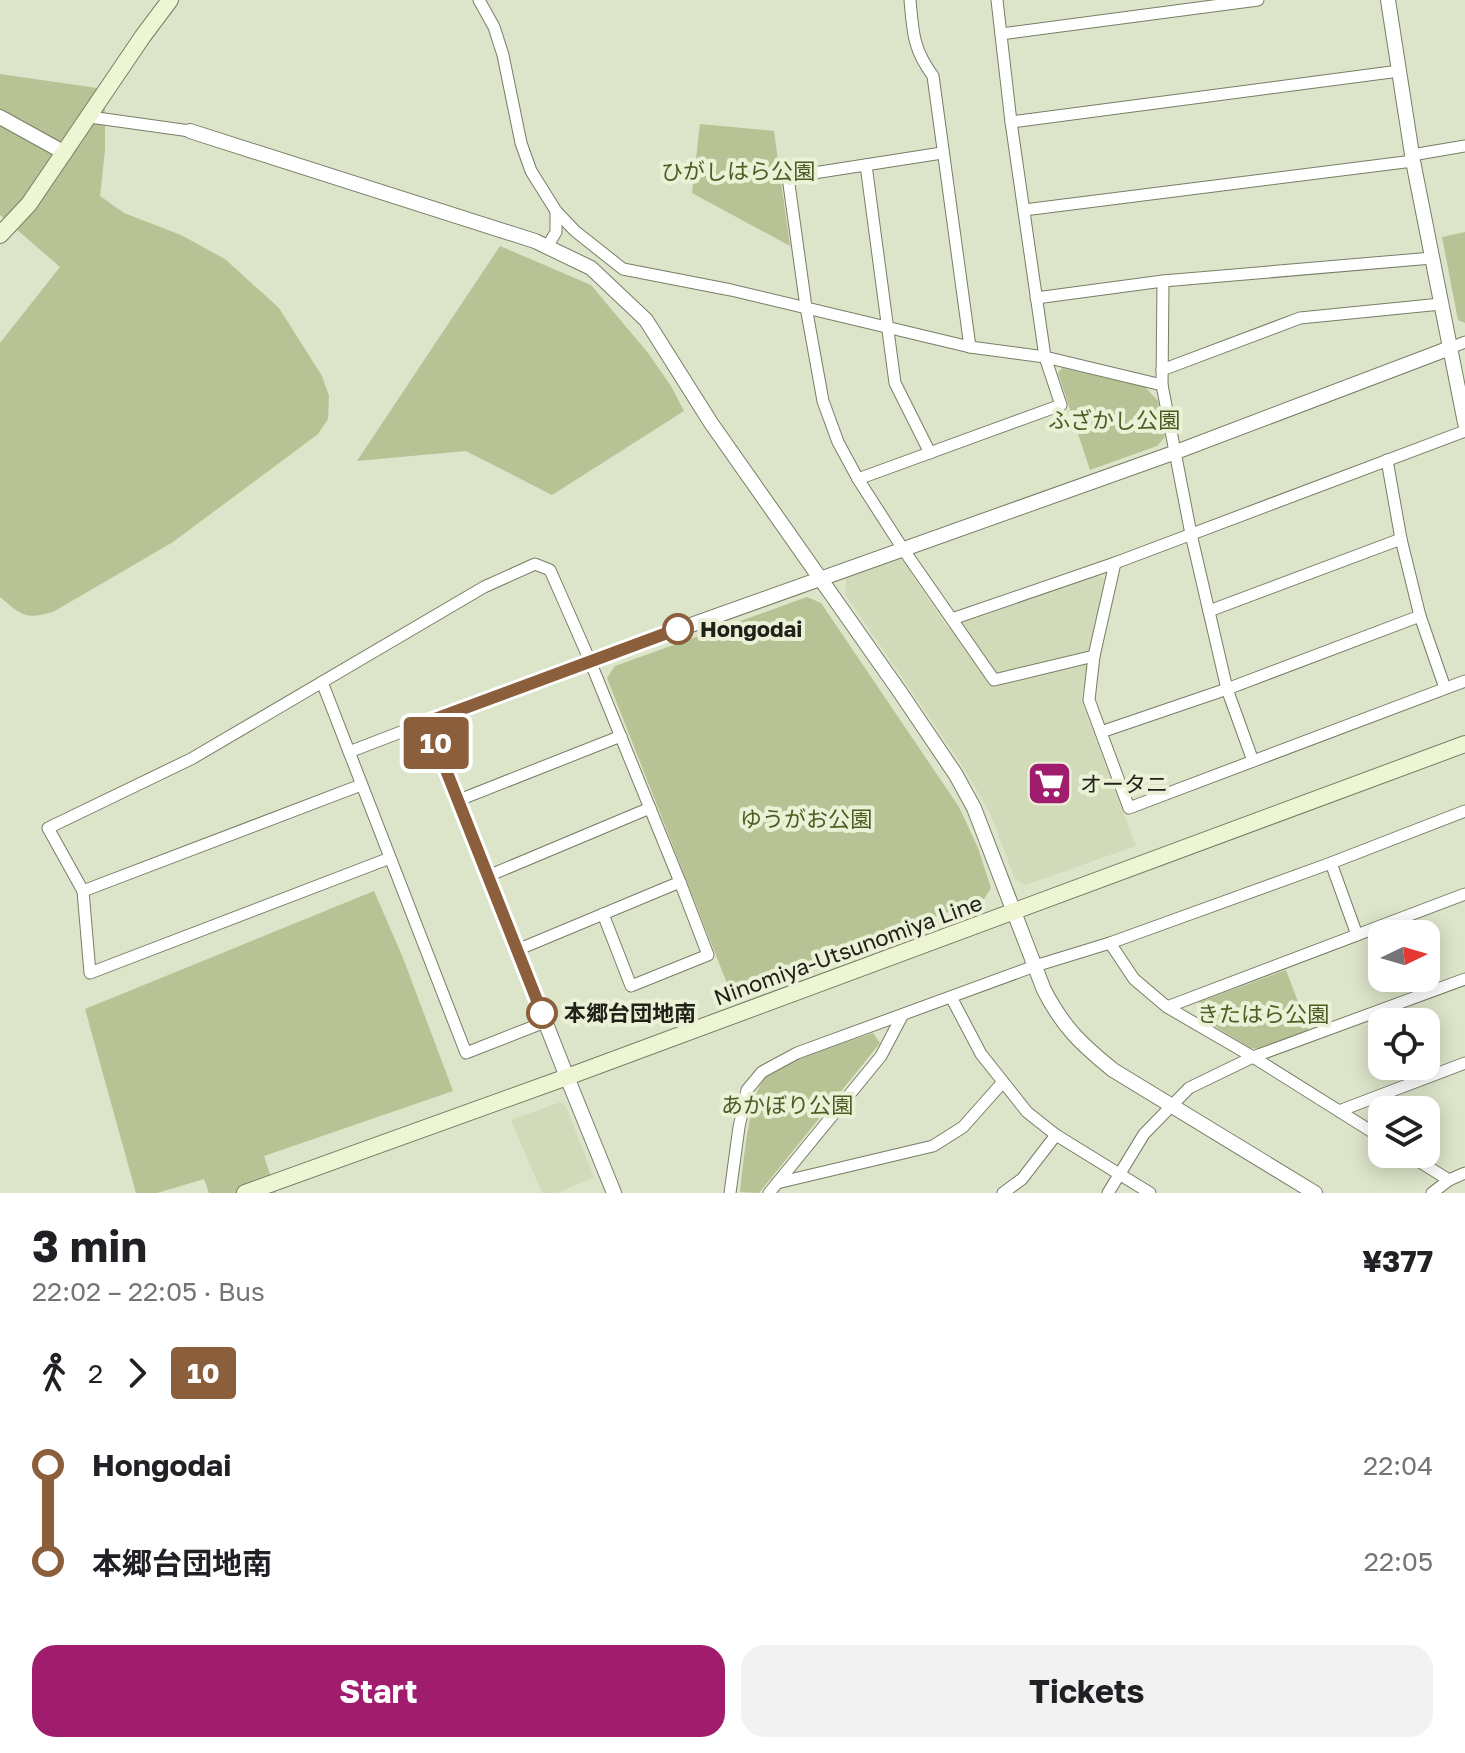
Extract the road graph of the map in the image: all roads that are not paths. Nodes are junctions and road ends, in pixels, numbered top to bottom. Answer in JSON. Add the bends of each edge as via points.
{"nodes":[{"id":1,"x":170,"y":0,"type":"edge"},
{"id":2,"x":479,"y":0,"type":"edge"},
{"id":3,"x":910,"y":0,"type":"edge"},
{"id":4,"x":997,"y":0,"type":"edge"},
{"id":5,"x":1258,"y":0,"type":"edge"},
{"id":6,"x":1388,"y":0,"type":"edge"},
{"id":7,"x":1001,"y":34,"type":"junction"},
{"id":8,"x":1399,"y":71,"type":"junction"},
{"id":9,"x":0,"y":117,"type":"edge"},
{"id":10,"x":90,"y":117,"type":"junction"},
{"id":11,"x":1011,"y":122,"type":"junction"},
{"id":12,"x":190,"y":131,"type":"joint"},
{"id":13,"x":1465,"y":146,"type":"edge"},
{"id":14,"x":65,"y":153,"type":"junction"},
{"id":15,"x":942,"y":153,"type":"junction"},
{"id":16,"x":1413,"y":158,"type":"junction"},
{"id":17,"x":866,"y":165,"type":"junction"},
{"id":18,"x":1024,"y":210,"type":"junction"},
{"id":19,"x":556,"y":211,"type":"junction"},
{"id":20,"x":0,"y":235,"type":"edge"},
{"id":21,"x":547,"y":247,"type":"junction"},
{"id":22,"x":1432,"y":258,"type":"junction"},
{"id":23,"x":1163,"y":281,"type":"junction"},
{"id":24,"x":1036,"y":298,"type":"junction"},
{"id":25,"x":1441,"y":304,"type":"junction"},
{"id":26,"x":806,"y":307,"type":"junction"},
{"id":27,"x":887,"y":326,"type":"junction"},
{"id":28,"x":1465,"y":342,"type":"edge"},
{"id":29,"x":970,"y":347,"type":"junction"},
{"id":30,"x":1450,"y":348,"type":"junction"},
{"id":31,"x":1045,"y":357,"type":"junction"},
{"id":32,"x":1162,"y":370,"type":"junction"},
{"id":33,"x":1162,"y":385,"type":"junction"},
{"id":34,"x":1465,"y":423,"type":"edge"},
{"id":35,"x":1465,"y":431,"type":"edge"},
{"id":36,"x":1176,"y":452,"type":"junction"},
{"id":37,"x":930,"y":453,"type":"junction"},
{"id":38,"x":1387,"y":460,"type":"junction"},
{"id":39,"x":858,"y":479,"type":"junction"},
{"id":40,"x":1191,"y":534,"type":"junction"},
{"id":41,"x":1401,"y":539,"type":"junction"},
{"id":42,"x":903,"y":549,"type":"junction"},
{"id":43,"x":1115,"y":563,"type":"junction"},
{"id":44,"x":821,"y":578,"type":"junction"},
{"id":45,"x":1209,"y":611,"type":"junction"},
{"id":46,"x":1420,"y":616,"type":"junction"},
{"id":47,"x":952,"y":619,"type":"junction"},
{"id":48,"x":1094,"y":656,"type":"junction"},
{"id":49,"x":590,"y":661,"type":"junction"},
{"id":50,"x":1465,"y":681,"type":"edge"},
{"id":51,"x":322,"y":682,"type":"junction"},
{"id":52,"x":1445,"y":688,"type":"junction"},
{"id":53,"x":1227,"y":689,"type":"junction"},
{"id":54,"x":427,"y":722,"type":"junction"},
{"id":55,"x":1101,"y":732,"type":"junction"},
{"id":56,"x":621,"y":736,"type":"junction"},
{"id":57,"x":1465,"y":744,"type":"edge"},
{"id":58,"x":349,"y":752,"type":"junction"},
{"id":59,"x":1253,"y":761,"type":"junction"},
{"id":60,"x":361,"y":785,"type":"junction"},
{"id":61,"x":459,"y":800,"type":"junction"},
{"id":62,"x":650,"y":808,"type":"junction"},
{"id":63,"x":1465,"y":811,"type":"edge"},
{"id":64,"x":390,"y":858,"type":"junction"},
{"id":65,"x":1331,"y":863,"type":"junction"},
{"id":66,"x":488,"y":876,"type":"junction"},
{"id":67,"x":680,"y":882,"type":"junction"},
{"id":68,"x":83,"y":891,"type":"junction"},
{"id":69,"x":1465,"y":894,"type":"edge"},
{"id":70,"x":1014,"y":912,"type":"junction"},
{"id":71,"x":603,"y":914,"type":"junction"},
{"id":72,"x":1357,"y":935,"type":"junction"},
{"id":73,"x":1110,"y":943,"type":"junction"},
{"id":74,"x":517,"y":950,"type":"junction"},
{"id":75,"x":1035,"y":966,"type":"junction"},
{"id":76,"x":1465,"y":979,"type":"edge"},
{"id":77,"x":951,"y":997,"type":"junction"},
{"id":78,"x":1167,"y":1007,"type":"junction"},
{"id":79,"x":902,"y":1016,"type":"junction"},
{"id":80,"x":545,"y":1022,"type":"junction"},
{"id":81,"x":1253,"y":1057,"type":"junction"},
{"id":82,"x":1465,"y":1063,"type":"edge"},
{"id":83,"x":567,"y":1077,"type":"junction"},
{"id":84,"x":1003,"y":1082,"type":"junction"},
{"id":85,"x":1171,"y":1106,"type":"junction"},
{"id":86,"x":1339,"y":1111,"type":"junction"},
{"id":87,"x":1368,"y":1129,"type":"edge"},
{"id":88,"x":1056,"y":1135,"type":"junction"},
{"id":89,"x":1430,"y":1168,"type":"edge"},
{"id":90,"x":1465,"y":1173,"type":"edge"},
{"id":91,"x":1120,"y":1174,"type":"junction"},
{"id":92,"x":1449,"y":1180,"type":"junction"},
{"id":93,"x":777,"y":1183,"type":"junction"},
{"id":94,"x":245,"y":1193,"type":"edge"},
{"id":95,"x":614,"y":1193,"type":"edge"},
{"id":96,"x":730,"y":1193,"type":"edge"},
{"id":97,"x":769,"y":1193,"type":"edge"},
{"id":98,"x":1003,"y":1193,"type":"edge"},
{"id":99,"x":1108,"y":1193,"type":"edge"},
{"id":100,"x":1150,"y":1193,"type":"edge"},
{"id":101,"x":1315,"y":1193,"type":"edge"},
{"id":102,"x":1432,"y":1193,"type":"edge"}],
"edges":[{"from":1,"to":10,"type":"main road"},
{"from":2,"to":19,"type":"street","via":[[503,55],[531,171]]},
{"from":3,"to":15,"type":"street","via":[[920,57],[933,76]]},
{"from":4,"to":7,"type":"street"},
{"from":5,"to":7,"type":"street"},
{"from":6,"to":8,"type":"street"},
{"from":7,"to":11,"type":"street"},
{"from":8,"to":11,"type":"street"},
{"from":8,"to":16,"type":"street"},
{"from":9,"to":14,"type":"street"},
{"from":10,"to":12,"type":"street"},
{"from":10,"to":14,"type":"main road"},
{"from":11,"to":18,"type":"street"},
{"from":12,"to":21,"type":"street"},
{"from":13,"to":16,"type":"street"},
{"from":14,"to":20,"type":"main road"},
{"from":15,"to":17,"type":"street"},
{"from":15,"to":29,"type":"street"},
{"from":16,"to":18,"type":"street"},
{"from":16,"to":22,"type":"street"},
{"from":17,"to":26,"type":"street","via":[[788,177]]},
{"from":17,"to":27,"type":"street"},
{"from":18,"to":24,"type":"street"},
{"from":19,"to":21,"type":"street","via":[[556,232]]},
{"from":19,"to":26,"type":"street","via":[[623,269]]},
{"from":21,"to":44,"type":"street","via":[[591,268],[646,320],[711,423]]},
{"from":22,"to":23,"type":"street"},
{"from":22,"to":25,"type":"street"},
{"from":23,"to":24,"type":"street"},
{"from":23,"to":32,"type":"street"},
{"from":24,"to":31,"type":"street"},
{"from":25,"to":30,"type":"street"},
{"from":25,"to":32,"type":"street","via":[[1300,318]]},
{"from":26,"to":27,"type":"street"},
{"from":26,"to":39,"type":"street","via":[[823,401]]},
{"from":27,"to":29,"type":"street"},
{"from":27,"to":37,"type":"street","via":[[895,383]]},
{"from":28,"to":30,"type":"street"},
{"from":29,"to":31,"type":"street"},
{"from":30,"to":34,"type":"street"},
{"from":30,"to":36,"type":"street"},
{"from":31,"to":33,"type":"street"},
{"from":31,"to":37,"type":"street","via":[[1061,405]]},
{"from":32,"to":33,"type":"street"},
{"from":33,"to":36,"type":"street"},
{"from":35,"to":38,"type":"street"},
{"from":36,"to":40,"type":"street"},
{"from":36,"to":42,"type":"street"},
{"from":37,"to":39,"type":"street"},
{"from":38,"to":40,"type":"street"},
{"from":38,"to":41,"type":"street"},
{"from":39,"to":42,"type":"street"},
{"from":40,"to":43,"type":"street"},
{"from":40,"to":45,"type":"street"},
{"from":41,"to":45,"type":"street"},
{"from":41,"to":46,"type":"street"},
{"from":42,"to":44,"type":"street"},
{"from":42,"to":47,"type":"street"},
{"from":43,"to":47,"type":"street"},
{"from":43,"to":48,"type":"street"},
{"from":44,"to":49,"type":"street"},
{"from":44,"to":70,"type":"street","via":[[956,775]]},
{"from":45,"to":53,"type":"street"},
{"from":46,"to":52,"type":"street"},
{"from":46,"to":53,"type":"street"},
{"from":47,"to":48,"type":"street","via":[[994,680]]},
{"from":48,"to":55,"type":"street","via":[[1089,700]]},
{"from":49,"to":51,"type":"street","via":[[550,570],[535,564],[484,587]]},
{"from":49,"to":54,"type":"street"},
{"from":49,"to":56,"type":"street"},
{"from":50,"to":52,"type":"street"},
{"from":51,"to":58,"type":"street"},
{"from":51,"to":68,"type":"street","via":[[191,759],[48,828]]},
{"from":52,"to":59,"type":"street"},
{"from":53,"to":55,"type":"street"},
{"from":53,"to":59,"type":"street"},
{"from":54,"to":58,"type":"street"},
{"from":54,"to":61,"type":"street"},
{"from":55,"to":59,"type":"street","via":[[1129,808]]},
{"from":56,"to":61,"type":"street"},
{"from":56,"to":62,"type":"street"},
{"from":57,"to":70,"type":"main road","name":"Ninomiya-Utsunomiya Line"},
{"from":58,"to":60,"type":"street"},
{"from":60,"to":64,"type":"street"},
{"from":60,"to":68,"type":"street"},
{"from":61,"to":66,"type":"street"},
{"from":62,"to":66,"type":"street"},
{"from":62,"to":67,"type":"street"},
{"from":63,"to":65,"type":"street"},
{"from":64,"to":68,"type":"street","via":[[90,973]]},
{"from":64,"to":80,"type":"street","via":[[466,1053]]},
{"from":65,"to":72,"type":"street"},
{"from":65,"to":73,"type":"street"},
{"from":66,"to":74,"type":"street"},
{"from":67,"to":71,"type":"street"},
{"from":67,"to":71,"type":"street","via":[[708,955],[631,986]]},
{"from":69,"to":72,"type":"street"},
{"from":70,"to":75,"type":"street"},
{"from":70,"to":83,"type":"main road","name":"Ninomiya-Utsunomiya Line"},
{"from":71,"to":74,"type":"street"},
{"from":72,"to":78,"type":"street"},
{"from":73,"to":75,"type":"street"},
{"from":73,"to":78,"type":"street","via":[[1134,979]]},
{"from":74,"to":80,"type":"street"},
{"from":75,"to":77,"type":"street"},
{"from":75,"to":85,"type":"street","via":[[1069,1031],[1113,1070]]},
{"from":76,"to":81,"type":"street"},
{"from":77,"to":79,"type":"street"},
{"from":77,"to":84,"type":"street","via":[[981,1054]]},
{"from":78,"to":81,"type":"street"},
{"from":79,"to":93,"type":"street","via":[[881,1056]]},
{"from":79,"to":96,"type":"street","via":[[797,1053],[762,1072],[747,1090]]},
{"from":80,"to":83,"type":"street"},
{"from":81,"to":85,"type":"street","via":[[1189,1088]]},
{"from":81,"to":86,"type":"street"},
{"from":82,"to":86,"type":"street"},
{"from":83,"to":94,"type":"main road","name":"Ninomiya-Utsunomiya Line"},
{"from":83,"to":95,"type":"street"},
{"from":84,"to":88,"type":"street","via":[[1027,1112]]},
{"from":84,"to":93,"type":"street","via":[[963,1127],[933,1146]]},
{"from":85,"to":91,"type":"street","via":[[1144,1134]]},
{"from":85,"to":101,"type":"street"},
{"from":86,"to":87,"type":"street"},
{"from":88,"to":91,"type":"street"},
{"from":88,"to":98,"type":"street","via":[[1022,1179]]},
{"from":89,"to":92,"type":"street"},
{"from":90,"to":92,"type":"street"},
{"from":91,"to":99,"type":"street"},
{"from":91,"to":100,"type":"street"},
{"from":92,"to":102,"type":"street"},
{"from":93,"to":97,"type":"street"}]}
